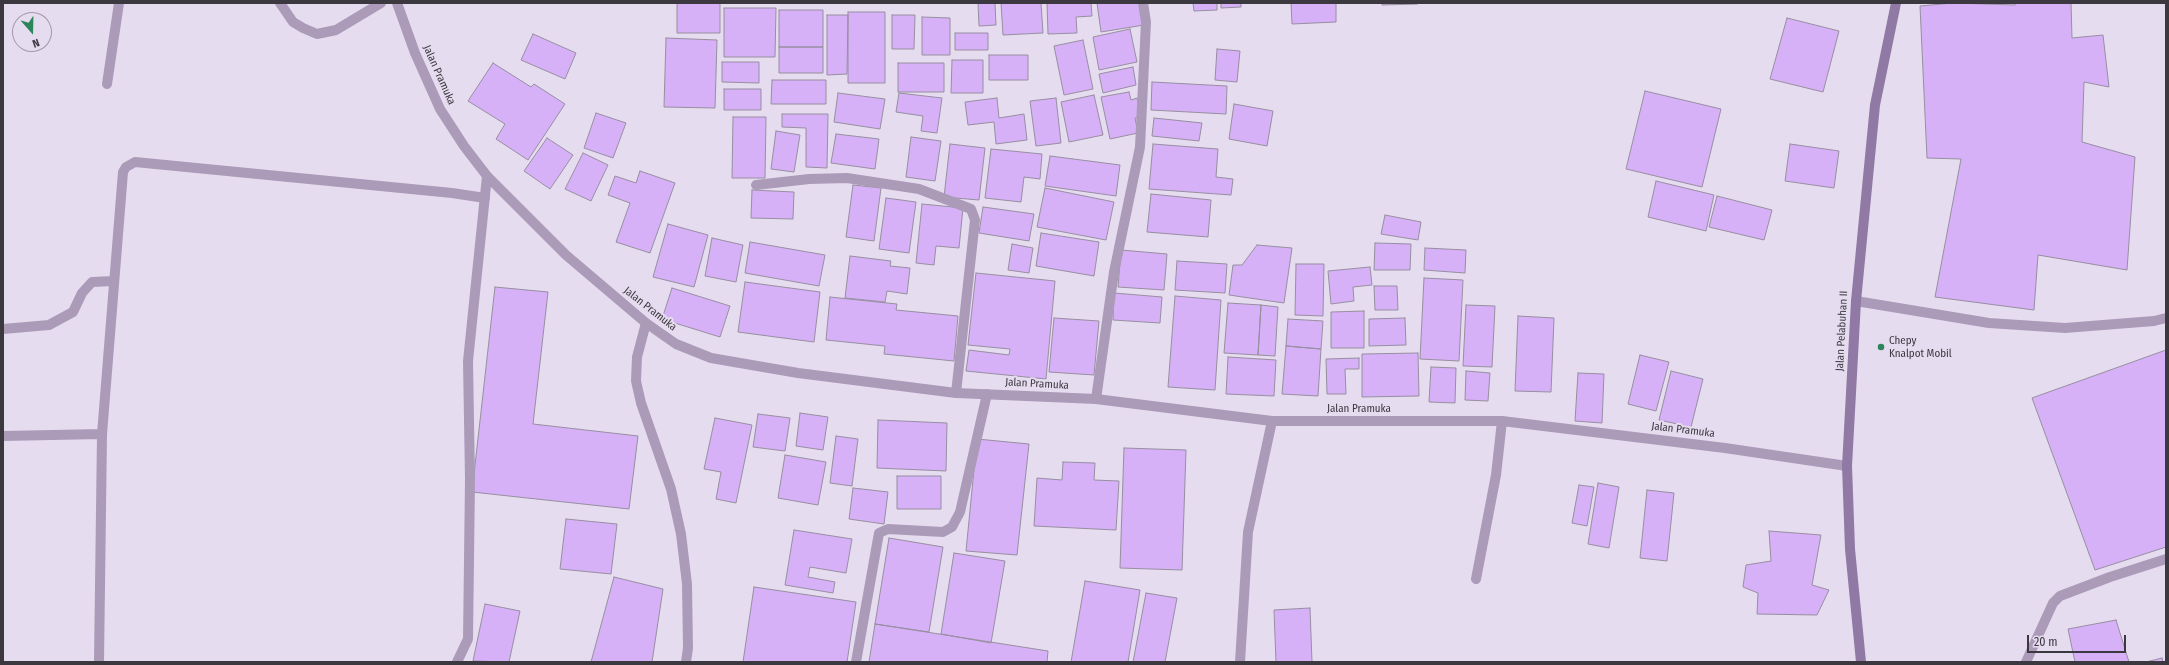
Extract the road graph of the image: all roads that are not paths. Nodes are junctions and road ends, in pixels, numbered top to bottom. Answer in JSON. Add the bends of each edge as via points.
{"nodes":[{"id":1,"x":119,"y":3,"type":"edge"},
{"id":2,"x":280,"y":3,"type":"edge"},
{"id":3,"x":381,"y":3,"type":"edge"},
{"id":4,"x":397,"y":3,"type":"edge"},
{"id":5,"x":1143,"y":3,"type":"edge"},
{"id":6,"x":1896,"y":3,"type":"edge"},
{"id":7,"x":107,"y":84,"type":"dead end"},
{"id":8,"x":487,"y":176,"type":"junction"},
{"id":9,"x":756,"y":185,"type":"dead end"},
{"id":10,"x":485,"y":198,"type":"junction"},
{"id":11,"x":114,"y":280,"type":"junction"},
{"id":12,"x":1856,"y":301,"type":"junction"},
{"id":13,"x":2166,"y":318,"type":"edge"},
{"id":14,"x":646,"y":323,"type":"junction"},
{"id":15,"x":3,"y":329,"type":"edge"},
{"id":16,"x":956,"y":393,"type":"junction"},
{"id":17,"x":987,"y":394,"type":"junction"},
{"id":18,"x":1096,"y":399,"type":"junction"},
{"id":19,"x":1272,"y":420,"type":"junction"},
{"id":20,"x":1502,"y":421,"type":"junction"},
{"id":21,"x":102,"y":434,"type":"junction"},
{"id":22,"x":3,"y":436,"type":"edge"},
{"id":23,"x":1847,"y":466,"type":"junction"},
{"id":24,"x":2166,"y":559,"type":"edge"},
{"id":25,"x":1476,"y":579,"type":"dead end"},
{"id":26,"x":99,"y":662,"type":"edge"},
{"id":27,"x":458,"y":662,"type":"edge"},
{"id":28,"x":686,"y":662,"type":"edge"},
{"id":29,"x":856,"y":662,"type":"edge"},
{"id":30,"x":1240,"y":662,"type":"edge"},
{"id":31,"x":1860,"y":662,"type":"edge"},
{"id":32,"x":2026,"y":662,"type":"edge"}],
"edges":[{"from":1,"to":7,"type":"street"},
{"from":2,"to":3,"type":"street","via":[[292,22],[317,34],[325,34]]},
{"from":4,"to":8,"type":"street","name":"Jalan Pramuka","via":[[415,53],[440,109]]},
{"from":5,"to":18,"type":"street","via":[[1146,22],[1140,147],[1114,272]]},
{"from":6,"to":12,"type":"main road","name":"Jalan Pelabuhan II","via":[[1875,105]]},
{"from":8,"to":10,"type":"street"},
{"from":8,"to":14,"type":"street","name":"Jalan Pramuka","via":[[566,255]]},
{"from":9,"to":16,"type":"street","via":[[847,178],[919,189],[971,210],[975,220]]},
{"from":10,"to":11,"type":"street","via":[[135,162],[126,166],[123,172]]},
{"from":10,"to":27,"type":"street","via":[[468,361],[468,639]]},
{"from":11,"to":15,"type":"street","via":[[92,282],[82,293],[73,312],[49,325]]},
{"from":11,"to":21,"type":"street"},
{"from":12,"to":13,"type":"street","via":[[1989,323],[2065,328]]},
{"from":12,"to":23,"type":"main road","name":"Jalan Pelabuhan II"},
{"from":14,"to":16,"type":"street","name":"Jalan Pramuka","via":[[676,344],[711,358],[798,373]]},
{"from":14,"to":28,"type":"street","via":[[637,356],[636,381],[641,403],[671,489],[681,534],[687,584]]},
{"from":16,"to":17,"type":"street","name":"Jalan Pramuka"},
{"from":17,"to":18,"type":"street","name":"Jalan Pramuka"},
{"from":17,"to":29,"type":"street","via":[[960,512],[952,527],[943,532],[888,528],[880,533]]},
{"from":18,"to":19,"type":"street","name":"Jalan Pramuka"},
{"from":19,"to":20,"type":"street","name":"Jalan Pramuka"},
{"from":19,"to":30,"type":"street","via":[[1248,532]]},
{"from":20,"to":23,"type":"street","name":"Jalan Pramuka","via":[[1725,448]]},
{"from":20,"to":25,"type":"street","via":[[1496,475]]},
{"from":21,"to":22,"type":"street"},
{"from":21,"to":26,"type":"street"},
{"from":23,"to":31,"type":"main road","name":"Jalan Pelabuhan II","via":[[1850,549]]},
{"from":24,"to":32,"type":"street","via":[[2060,596],[2048,612]]}]}
